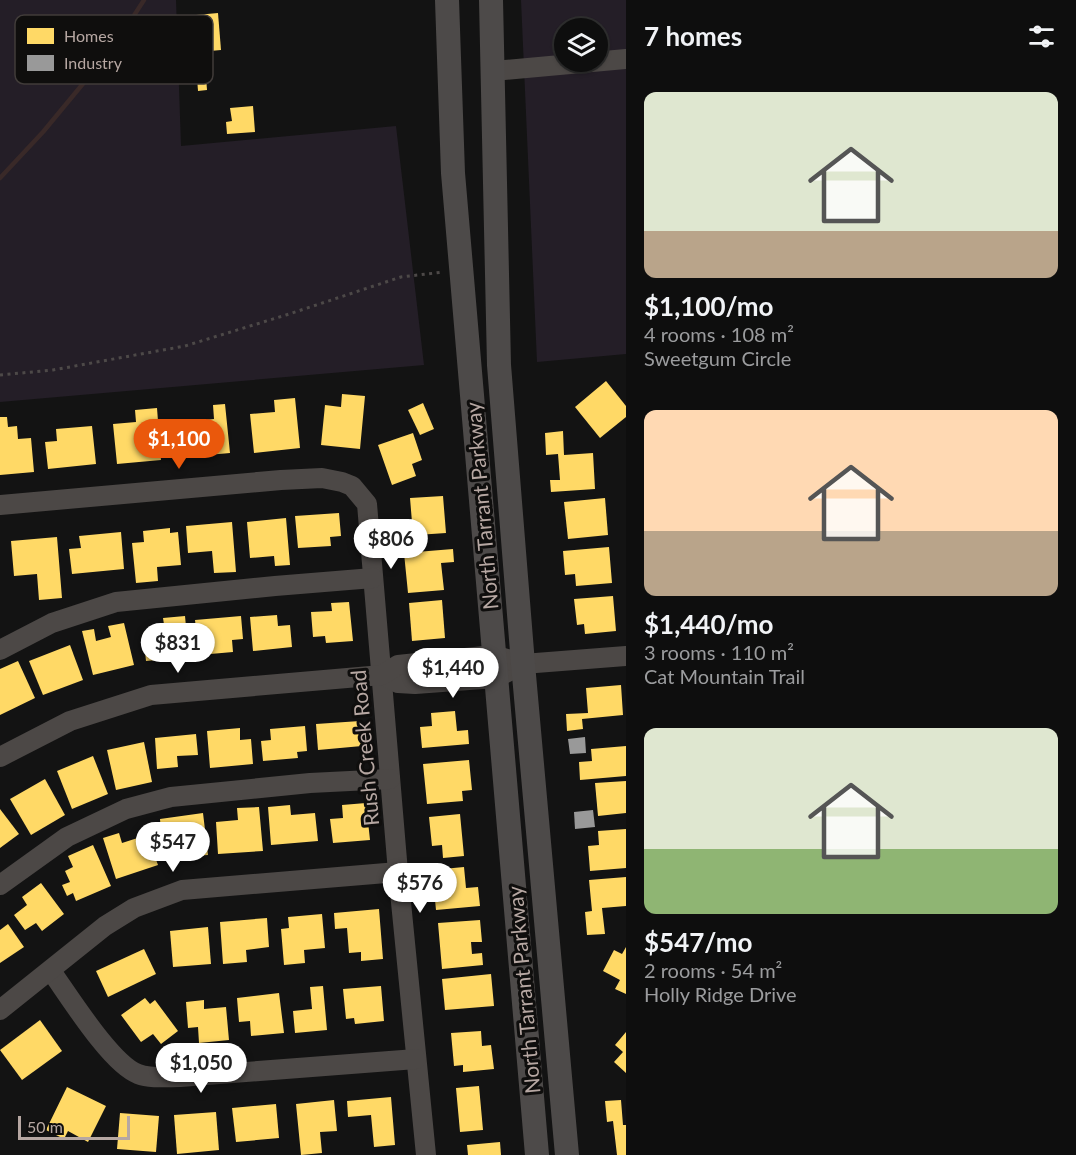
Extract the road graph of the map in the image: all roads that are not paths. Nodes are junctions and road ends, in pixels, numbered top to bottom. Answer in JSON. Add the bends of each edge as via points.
{"nodes":[{"id":1,"x":447,"y":0,"type":"edge"},
{"id":2,"x":491,"y":0,"type":"edge"},
{"id":3,"x":626,"y":59,"type":"edge"},
{"id":4,"x":494,"y":71,"type":"junction"},
{"id":5,"x":0,"y":505,"type":"edge"},
{"id":6,"x":373,"y":578,"type":"junction"},
{"id":7,"x":0,"y":650,"type":"edge"},
{"id":8,"x":626,"y":656,"type":"edge"},
{"id":9,"x":523,"y":664,"type":"junction"},
{"id":10,"x":495,"y":666,"type":"junction"},
{"id":11,"x":382,"y":675,"type":"junction"},
{"id":12,"x":0,"y":757,"type":"edge"},
{"id":13,"x":390,"y":779,"type":"junction"},
{"id":14,"x":398,"y":872,"type":"junction"},
{"id":15,"x":0,"y":885,"type":"edge"},
{"id":16,"x":51,"y":971,"type":"junction"},
{"id":17,"x":0,"y":1010,"type":"edge"},
{"id":18,"x":416,"y":1059,"type":"junction"},
{"id":19,"x":426,"y":1155,"type":"edge"},
{"id":20,"x":537,"y":1155,"type":"edge"},
{"id":21,"x":567,"y":1155,"type":"edge"}],
"edges":[{"from":1,"to":10,"type":"main road","name":"North Tarrant Parkway","via":[[452,153]]},
{"from":2,"to":4,"type":"main road","name":"North Tarrant Parkway"},
{"from":3,"to":4,"type":"street"},
{"from":4,"to":9,"type":"main road","name":"North Tarrant Parkway","via":[[499,365]]},
{"from":5,"to":6,"type":"street","name":"Rush Creek Road","via":[[322,478],[352,486],[367,504]]},
{"from":6,"to":7,"type":"street","via":[[116,602],[52,623]]},
{"from":6,"to":11,"type":"street","name":"Rush Creek Road"},
{"from":8,"to":9,"type":"street"},
{"from":9,"to":10,"type":"street"},
{"from":9,"to":21,"type":"main road","name":"North Tarrant Parkway"},
{"from":10,"to":11,"type":"street","via":[[415,684],[398,683]]},
{"from":10,"to":20,"type":"main road","name":"North Tarrant Parkway"},
{"from":11,"to":12,"type":"street","via":[[151,695],[70,721]]},
{"from":11,"to":13,"type":"street","name":"Rush Creek Road"},
{"from":13,"to":14,"type":"street","name":"Rush Creek Road"},
{"from":13,"to":15,"type":"street","via":[[171,797],[126,808],[67,837]]},
{"from":14,"to":16,"type":"street","via":[[182,890],[134,908],[105,926]]},
{"from":14,"to":18,"type":"street","name":"Rush Creek Road"},
{"from":16,"to":17,"type":"street"},
{"from":16,"to":18,"type":"street","via":[[96,1035],[137,1074],[180,1077]]},
{"from":18,"to":19,"type":"street","name":"Rush Creek Road"}]}
